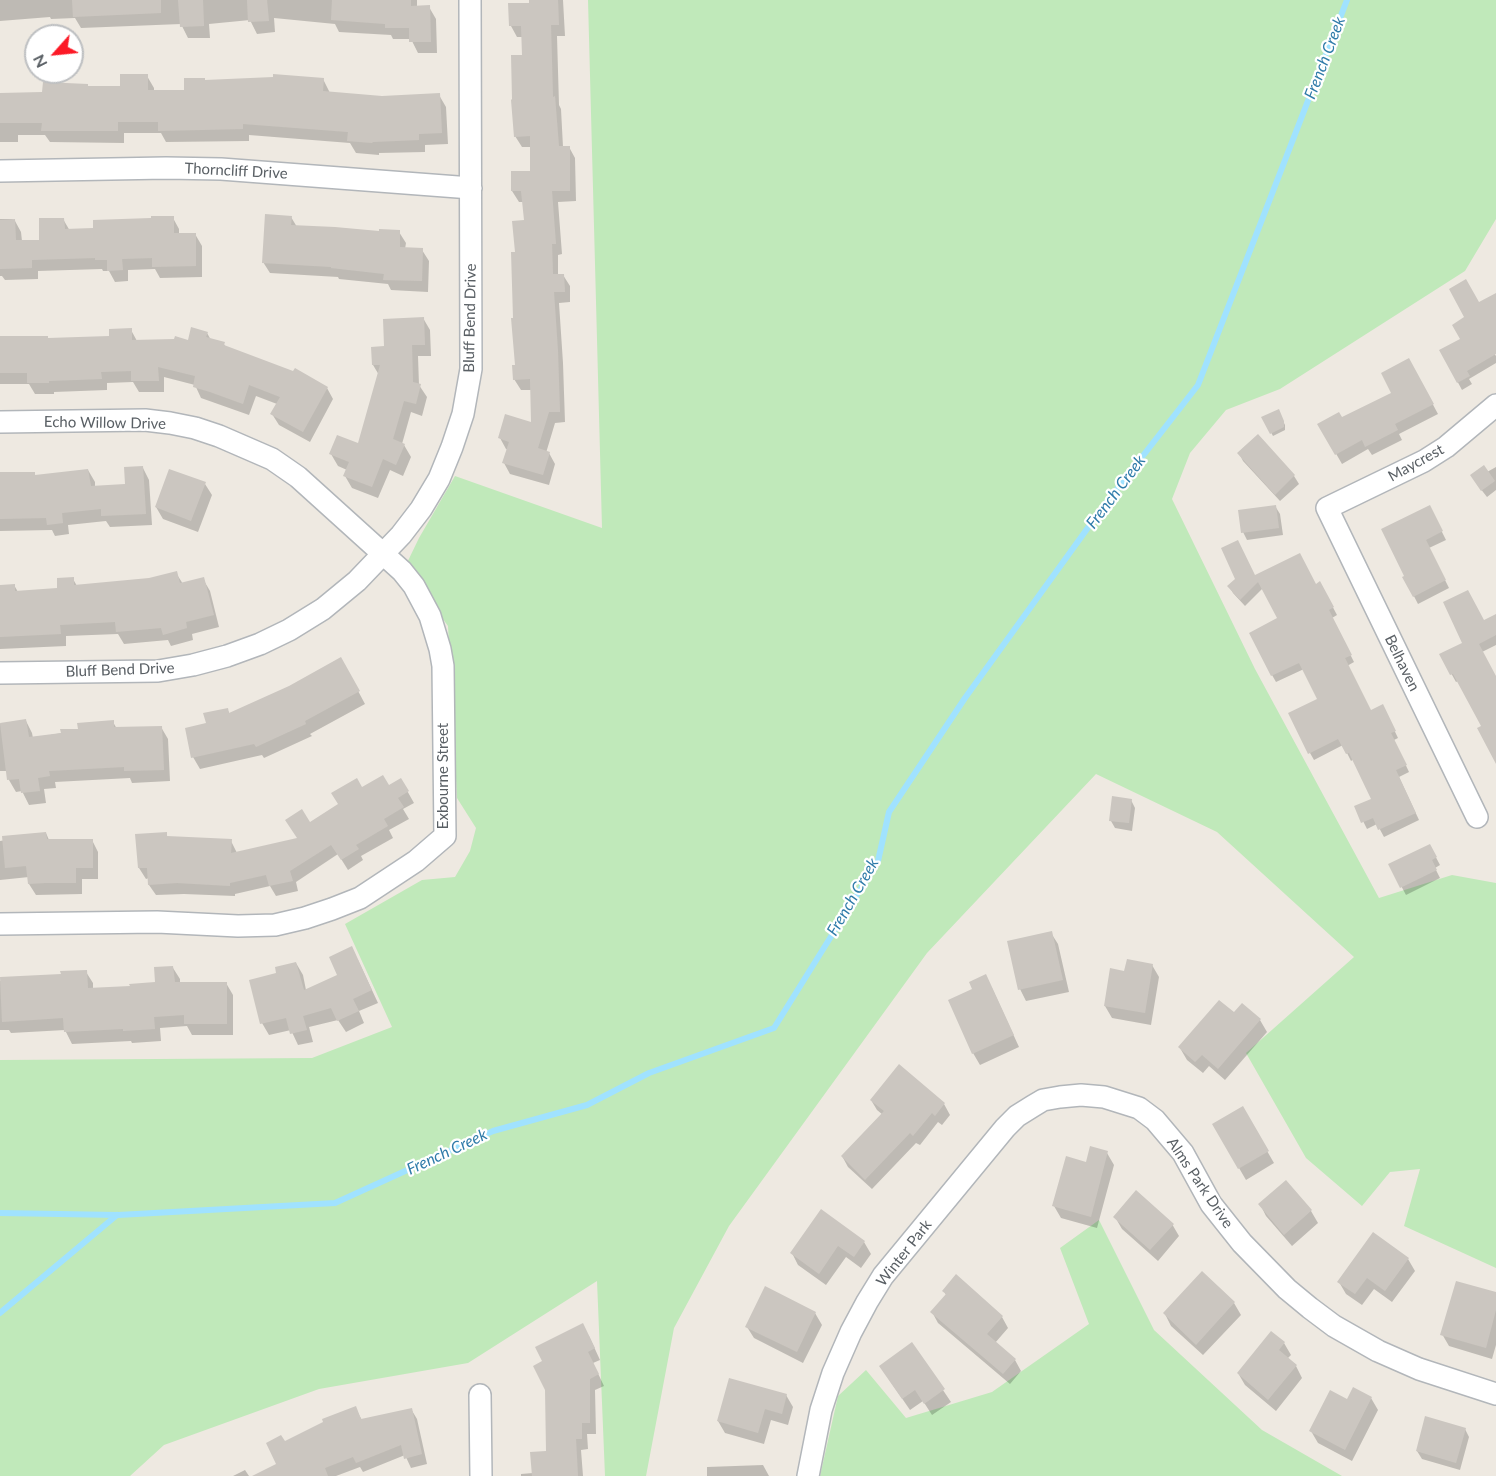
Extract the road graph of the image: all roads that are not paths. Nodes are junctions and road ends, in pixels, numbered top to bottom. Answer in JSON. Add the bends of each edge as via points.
{"nodes":[{"id":1,"x":470,"y":0,"type":"edge"},
{"id":2,"x":0,"y":171,"type":"edge"},
{"id":3,"x":471,"y":188,"type":"junction"},
{"id":4,"x":1496,"y":405,"type":"edge"},
{"id":5,"x":0,"y":422,"type":"edge"},
{"id":6,"x":1327,"y":508,"type":"joint"},
{"id":7,"x":384,"y":554,"type":"junction"},
{"id":8,"x":0,"y":673,"type":"edge"},
{"id":9,"x":1476,"y":817,"type":"dead end"},
{"id":10,"x":0,"y":924,"type":"edge"},
{"id":11,"x":1081,"y":1095,"type":"joint"},
{"id":12,"x":1496,"y":1394,"type":"edge"},
{"id":13,"x":480,"y":1395,"type":"dead end"},
{"id":14,"x":481,"y":1476,"type":"edge"},
{"id":15,"x":808,"y":1476,"type":"edge"}],
"edges":[{"from":1,"to":3,"type":"street","name":"Bluff Bend Drive"},
{"from":2,"to":3,"type":"street","name":"Thorncliff Drive","via":[[221,169]]},
{"from":3,"to":7,"type":"street","name":"Bluff Bend Drive","via":[[471,369],[463,414],[433,489]]},
{"from":4,"to":6,"type":"street","name":"Maycrest","via":[[1424,461]]},
{"from":5,"to":7,"type":"street","name":"Echo Willow Drive","via":[[145,420],[219,436],[272,459],[298,477]]},
{"from":6,"to":9,"type":"street","name":"Belhaven"},
{"from":7,"to":8,"type":"street","name":"Bluff Bend Drive","via":[[323,609],[289,630],[227,656],[158,671]]},
{"from":7,"to":10,"type":"street","name":"Exbourne Street","via":[[423,600],[440,649],[445,836],[416,861],[360,898],[275,925]]},
{"from":11,"to":12,"type":"street","name":"Alms Park Drive","via":[[1104,1097],[1139,1108],[1155,1120],[1183,1153],[1212,1204],[1242,1243],[1287,1289],[1334,1326],[1419,1369]]},
{"from":11,"to":15,"type":"street","name":"Winter Park","via":[[1043,1100],[1017,1116],[884,1276],[851,1332],[833,1373]]},
{"from":13,"to":14,"type":"street"}]}
